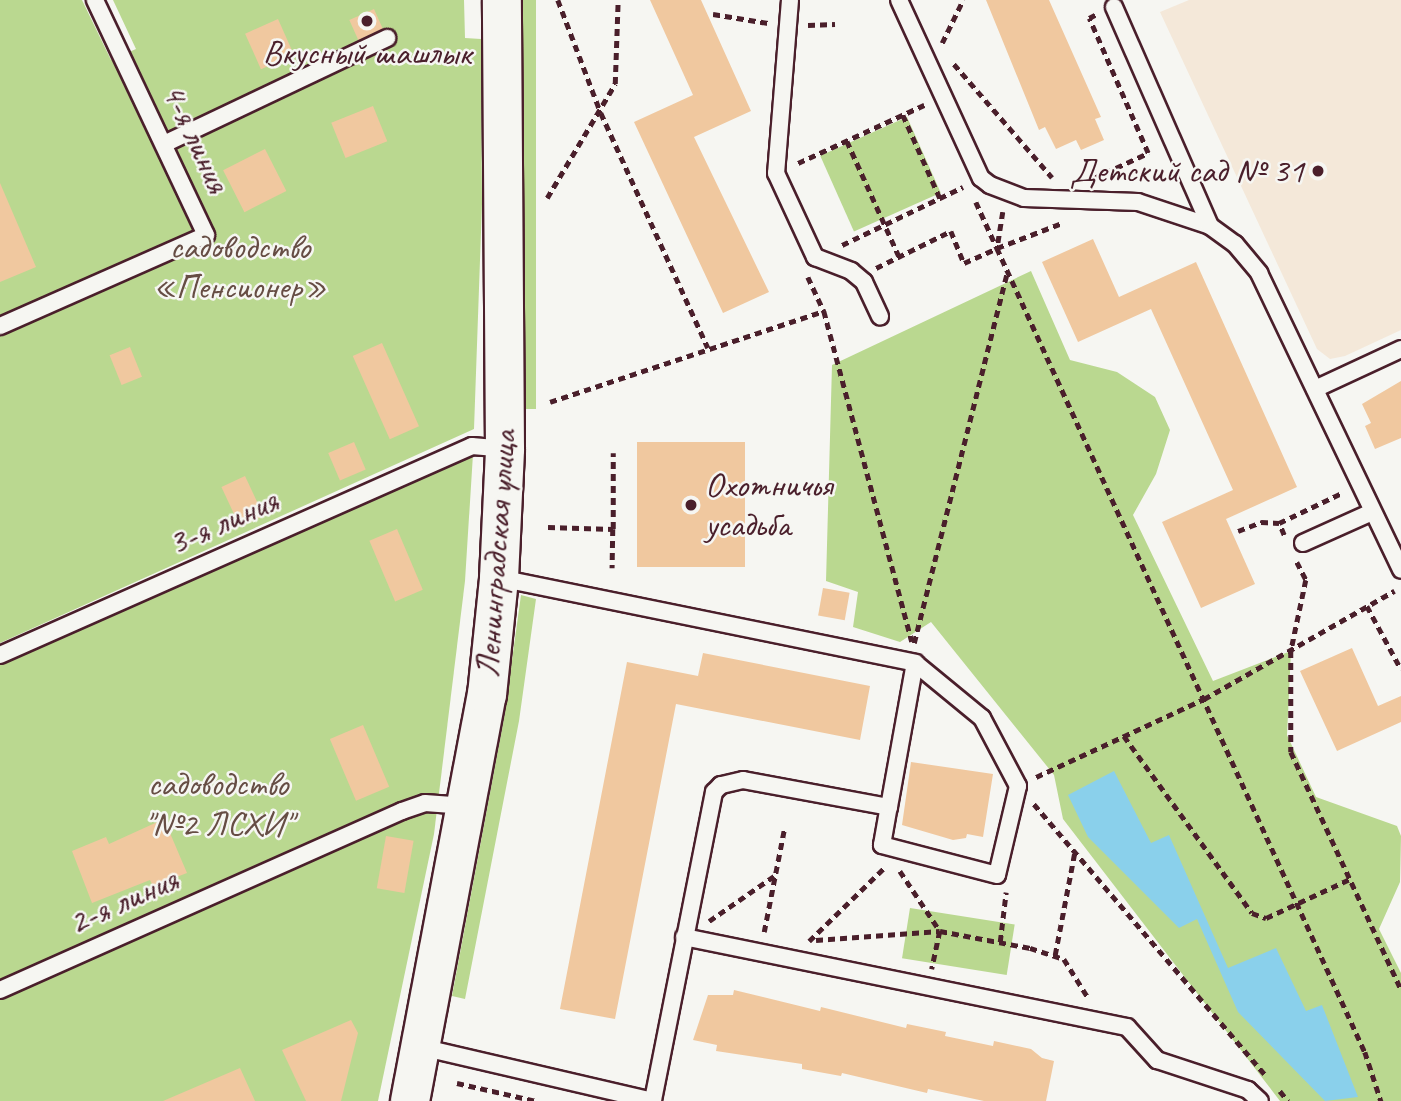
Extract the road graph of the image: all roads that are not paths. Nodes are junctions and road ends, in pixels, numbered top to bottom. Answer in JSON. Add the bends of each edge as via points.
{"nodes":[{"id":1,"x":95,"y":0,"type":"edge"},
{"id":2,"x":502,"y":0,"type":"edge"},
{"id":3,"x":790,"y":0,"type":"edge"},
{"id":4,"x":899,"y":0,"type":"edge"},
{"id":5,"x":1114,"y":6,"type":"road end"},
{"id":6,"x":387,"y":38,"type":"dead end"},
{"id":7,"x":166,"y":144,"type":"junction"},
{"id":8,"x":1210,"y":226,"type":"junction"},
{"id":9,"x":880,"y":316,"type":"dead end"},
{"id":10,"x":0,"y":326,"type":"edge"},
{"id":11,"x":1401,"y":349,"type":"edge"},
{"id":12,"x":1315,"y":389,"type":"junction"},
{"id":13,"x":489,"y":448,"type":"junction"},
{"id":14,"x":1372,"y":513,"type":"junction"},
{"id":15,"x":1296,"y":549,"type":"road end"},
{"id":16,"x":1401,"y":570,"type":"edge"},
{"id":17,"x":499,"y":578,"type":"junction"},
{"id":18,"x":0,"y":655,"type":"edge"},
{"id":19,"x":914,"y":655,"type":"junction"},
{"id":20,"x":466,"y":806,"type":"junction"},
{"id":21,"x":889,"y":807,"type":"junction"},
{"id":22,"x":684,"y":937,"type":"junction"},
{"id":23,"x":0,"y":990,"type":"edge"},
{"id":24,"x":421,"y":1047,"type":"junction"},
{"id":25,"x":410,"y":1101,"type":"edge"},
{"id":26,"x":653,"y":1101,"type":"edge"},
{"id":27,"x":1260,"y":1101,"type":"edge"}],
"edges":[{"from":1,"to":7,"type":"lane","name":"4-я линия"},
{"from":2,"to":13,"type":"street","name":"Ленинградская улица"},
{"from":3,"to":9,"type":"lane","via":[[776,173],[816,257],[858,277]]},
{"from":4,"to":8,"type":"lane","via":[[981,178],[1006,195],[1138,202]]},
{"from":5,"to":8,"type":"lane"},
{"from":6,"to":7,"type":"lane"},
{"from":7,"to":10,"type":"lane","name":"4-я линия","via":[[206,235]]},
{"from":8,"to":12,"type":"lane","via":[[1235,244],[1259,273]]},
{"from":11,"to":12,"type":"lane"},
{"from":12,"to":14,"type":"lane"},
{"from":13,"to":17,"type":"street","name":"Ленинградская улица"},
{"from":13,"to":18,"type":"lane","name":"3-я линия"},
{"from":14,"to":15,"type":"lane"},
{"from":14,"to":16,"type":"lane"},
{"from":17,"to":19,"type":"lane"},
{"from":17,"to":20,"type":"street","name":"Ленинградская улица","via":[[487,695]]},
{"from":19,"to":21,"type":"lane"},
{"from":19,"to":21,"type":"lane","via":[[982,718],[1018,786],[997,875],[882,845]]},
{"from":20,"to":23,"type":"lane","name":"2-я линия","via":[[425,803]]},
{"from":20,"to":24,"type":"street","name":"Ленинградская улица"},
{"from":21,"to":22,"type":"lane","via":[[743,780],[721,785],[714,792]]},
{"from":22,"to":26,"type":"lane"},
{"from":22,"to":27,"type":"lane","via":[[761,948],[1127,1027],[1157,1060],[1248,1090]]},
{"from":24,"to":25,"type":"street","name":"Ленинградская улица"},
{"from":24,"to":26,"type":"lane"}]}
